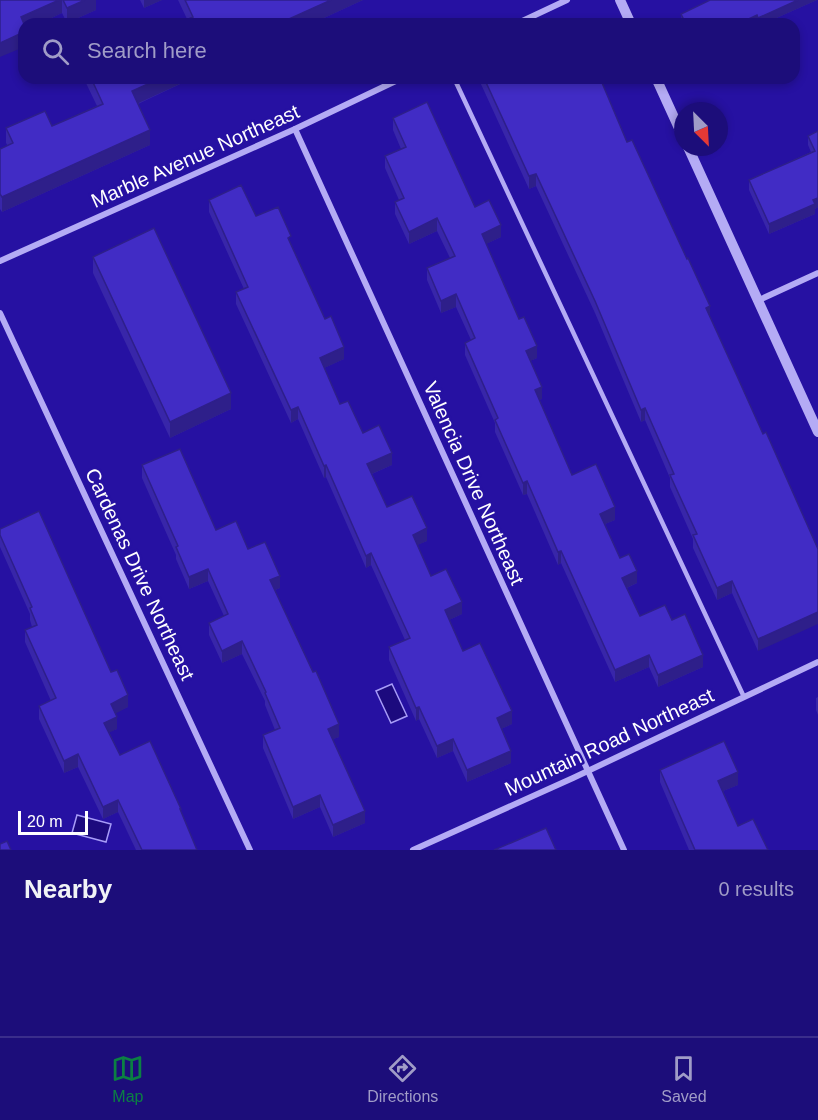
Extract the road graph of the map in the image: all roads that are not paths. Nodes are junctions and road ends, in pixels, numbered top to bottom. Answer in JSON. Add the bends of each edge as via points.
{"nodes":[{"id":1,"x":567,"y":0,"type":"edge"},
{"id":2,"x":620,"y":0,"type":"edge"},
{"id":3,"x":529,"y":18,"type":"edge"},
{"id":4,"x":628,"y":18,"type":"edge"},
{"id":5,"x":389,"y":84,"type":"edge"},
{"id":6,"x":457,"y":84,"type":"edge"},
{"id":7,"x":659,"y":84,"type":"edge"},
{"id":8,"x":674,"y":117,"type":"edge"},
{"id":9,"x":295,"y":129,"type":"junction"},
{"id":10,"x":692,"y":156,"type":"edge"},
{"id":11,"x":0,"y":261,"type":"edge"},
{"id":12,"x":818,"y":273,"type":"edge"},
{"id":13,"x":759,"y":300,"type":"junction"},
{"id":14,"x":0,"y":313,"type":"edge"},
{"id":15,"x":818,"y":432,"type":"edge"},
{"id":16,"x":818,"y":662,"type":"edge"},
{"id":17,"x":744,"y":697,"type":"junction"},
{"id":18,"x":588,"y":771,"type":"junction"},
{"id":19,"x":250,"y":850,"type":"edge"},
{"id":20,"x":413,"y":850,"type":"edge"},
{"id":21,"x":624,"y":850,"type":"edge"}],
"edges":[{"from":1,"to":3,"type":"street"},
{"from":2,"to":4,"type":"street"},
{"from":5,"to":9,"type":"street","name":"Marble Avenue Northeast"},
{"from":6,"to":17,"type":"lane"},
{"from":7,"to":8,"type":"street"},
{"from":9,"to":11,"type":"street","name":"Marble Avenue Northeast"},
{"from":9,"to":18,"type":"street","name":"Valencia Drive Northeast"},
{"from":10,"to":13,"type":"street"},
{"from":12,"to":13,"type":"street"},
{"from":13,"to":15,"type":"street"},
{"from":14,"to":19,"type":"street","name":"Cardenas Drive Northeast"},
{"from":16,"to":17,"type":"street","name":"Mountain Road Northeast"},
{"from":17,"to":18,"type":"street","name":"Mountain Road Northeast"},
{"from":18,"to":20,"type":"street","name":"Mountain Road Northeast"},
{"from":18,"to":21,"type":"street","name":"Valencia Drive Northeast"}]}
